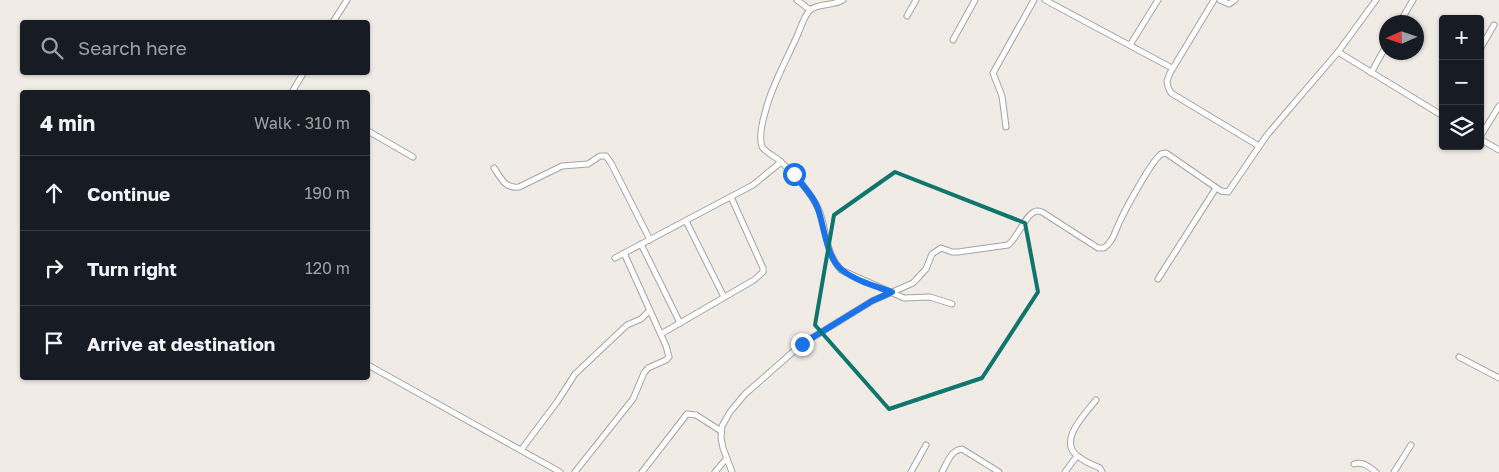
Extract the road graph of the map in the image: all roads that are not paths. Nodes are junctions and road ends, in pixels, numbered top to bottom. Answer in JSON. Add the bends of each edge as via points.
{"nodes":[{"id":1,"x":347,"y":0,"type":"edge"},
{"id":2,"x":797,"y":0,"type":"edge"},
{"id":3,"x":843,"y":0,"type":"edge"},
{"id":4,"x":916,"y":0,"type":"edge"},
{"id":5,"x":975,"y":0,"type":"edge"},
{"id":6,"x":1034,"y":0,"type":"edge"},
{"id":7,"x":1045,"y":0,"type":"edge"},
{"id":8,"x":1158,"y":0,"type":"edge"},
{"id":9,"x":1214,"y":0,"type":"edge"},
{"id":10,"x":1220,"y":0,"type":"edge"},
{"id":11,"x":1235,"y":0,"type":"edge"},
{"id":12,"x":1376,"y":0,"type":"edge"},
{"id":13,"x":1413,"y":0,"type":"edge"},
{"id":14,"x":810,"y":10,"type":"junction"},
{"id":15,"x":1404,"y":15,"type":"edge"},
{"id":16,"x":907,"y":16,"type":"dead end"},
{"id":17,"x":335,"y":20,"type":"edge"},
{"id":18,"x":1494,"y":25,"type":"dead end"},
{"id":19,"x":953,"y":40,"type":"dead end"},
{"id":20,"x":1484,"y":42,"type":"edge"},
{"id":21,"x":1130,"y":45,"type":"junction"},
{"id":22,"x":1338,"y":52,"type":"junction"},
{"id":23,"x":1379,"y":59,"type":"edge"},
{"id":24,"x":1172,"y":68,"type":"junction"},
{"id":25,"x":1371,"y":73,"type":"junction"},
{"id":26,"x":302,"y":75,"type":"edge"},
{"id":27,"x":293,"y":90,"type":"edge"},
{"id":28,"x":1499,"y":106,"type":"edge"},
{"id":29,"x":1439,"y":112,"type":"edge"},
{"id":30,"x":1006,"y":127,"type":"dead end"},
{"id":31,"x":1484,"y":131,"type":"edge"},
{"id":32,"x":370,"y":132,"type":"edge"},
{"id":33,"x":1484,"y":141,"type":"edge"},
{"id":34,"x":1259,"y":146,"type":"junction"},
{"id":35,"x":1499,"y":150,"type":"edge"},
{"id":36,"x":413,"y":157,"type":"dead end"},
{"id":37,"x":781,"y":162,"type":"junction"},
{"id":38,"x":494,"y":168,"type":"dead end"},
{"id":39,"x":1216,"y":188,"type":"junction"},
{"id":40,"x":731,"y":197,"type":"junction"},
{"id":41,"x":686,"y":221,"type":"junction"},
{"id":42,"x":650,"y":240,"type":"junction"},
{"id":43,"x":641,"y":244,"type":"junction"},
{"id":44,"x":624,"y":253,"type":"junction"},
{"id":45,"x":615,"y":258,"type":"dead end"},
{"id":46,"x":1158,"y":279,"type":"dead end"},
{"id":47,"x":892,"y":292,"type":"junction"},
{"id":48,"x":724,"y":298,"type":"junction"},
{"id":49,"x":952,"y":304,"type":"dead end"},
{"id":50,"x":649,"y":311,"type":"junction"},
{"id":51,"x":641,"y":318,"type":"junction"},
{"id":52,"x":654,"y":321,"type":"junction"},
{"id":53,"x":680,"y":323,"type":"junction"},
{"id":54,"x":661,"y":334,"type":"junction"},
{"id":55,"x":1459,"y":356,"type":"dead end"},
{"id":56,"x":370,"y":366,"type":"edge"},
{"id":57,"x":1499,"y":378,"type":"edge"},
{"id":58,"x":1096,"y":400,"type":"dead end"},
{"id":59,"x":721,"y":431,"type":"junction"},
{"id":60,"x":926,"y":445,"type":"dead end"},
{"id":61,"x":1411,"y":445,"type":"dead end"},
{"id":62,"x":521,"y":450,"type":"junction"},
{"id":63,"x":1077,"y":456,"type":"junction"},
{"id":64,"x":726,"y":459,"type":"junction"},
{"id":65,"x":1354,"y":464,"type":"dead end"},
{"id":66,"x":560,"y":472,"type":"edge"},
{"id":67,"x":575,"y":472,"type":"edge"},
{"id":68,"x":642,"y":472,"type":"edge"},
{"id":69,"x":715,"y":472,"type":"edge"},
{"id":70,"x":732,"y":472,"type":"edge"},
{"id":71,"x":911,"y":472,"type":"edge"},
{"id":72,"x":942,"y":472,"type":"edge"},
{"id":73,"x":999,"y":472,"type":"edge"},
{"id":74,"x":1065,"y":472,"type":"edge"},
{"id":75,"x":1102,"y":472,"type":"edge"},
{"id":76,"x":1376,"y":472,"type":"edge"},
{"id":77,"x":1394,"y":472,"type":"edge"}],
"edges":[{"from":1,"to":17,"type":"street"},
{"from":2,"to":14,"type":"street"},
{"from":3,"to":14,"type":"street"},
{"from":4,"to":16,"type":"street"},
{"from":5,"to":19,"type":"street"},
{"from":6,"to":30,"type":"street","via":[[993,72],[1002,96]]},
{"from":7,"to":21,"type":"street"},
{"from":8,"to":21,"type":"street"},
{"from":9,"to":24,"type":"street"},
{"from":10,"to":11,"type":"street","via":[[1229,4]]},
{"from":12,"to":22,"type":"street"},
{"from":13,"to":15,"type":"street"},
{"from":14,"to":37,"type":"street","via":[[765,112],[762,147]]},
{"from":18,"to":20,"type":"street"},
{"from":21,"to":24,"type":"street"},
{"from":22,"to":25,"type":"street"},
{"from":22,"to":34,"type":"street"},
{"from":23,"to":25,"type":"street"},
{"from":24,"to":34,"type":"street","via":[[1167,81],[1171,93]]},
{"from":25,"to":29,"type":"street"},
{"from":26,"to":27,"type":"street"},
{"from":28,"to":31,"type":"street"},
{"from":32,"to":36,"type":"street"},
{"from":33,"to":35,"type":"street"},
{"from":34,"to":39,"type":"street","via":[[1232,188],[1224,192]]},
{"from":37,"to":40,"type":"street","via":[[753,185]]},
{"from":37,"to":47,"type":"street","via":[[794,174],[818,208],[824,232],[841,270]]},
{"from":38,"to":42,"type":"street","via":[[507,186],[514,188],[562,166],[588,164],[606,156]]},
{"from":39,"to":46,"type":"street"},
{"from":39,"to":47,"type":"street","via":[[1166,153],[1161,154],[1121,219],[1112,240],[1104,248],[1098,248],[1037,211],[1008,245],[958,252],[941,248],[932,254],[930,263],[918,279]]},
{"from":40,"to":41,"type":"street"},
{"from":40,"to":48,"type":"street","via":[[763,272]]},
{"from":41,"to":42,"type":"street"},
{"from":41,"to":48,"type":"street"},
{"from":42,"to":43,"type":"street"},
{"from":43,"to":44,"type":"street"},
{"from":43,"to":53,"type":"street"},
{"from":44,"to":45,"type":"street"},
{"from":44,"to":50,"type":"street"},
{"from":47,"to":49,"type":"street","via":[[904,298],[930,296]]},
{"from":47,"to":59,"type":"street","via":[[802,344],[746,394],[730,412]]},
{"from":48,"to":53,"type":"street"},
{"from":50,"to":51,"type":"street"},
{"from":50,"to":52,"type":"street"},
{"from":51,"to":52,"type":"street"},
{"from":51,"to":62,"type":"street","via":[[627,325],[575,374]]},
{"from":52,"to":54,"type":"street"},
{"from":53,"to":54,"type":"street"},
{"from":54,"to":67,"type":"street","via":[[669,357],[648,368],[632,399]]},
{"from":55,"to":57,"type":"street"},
{"from":56,"to":62,"type":"street"},
{"from":58,"to":63,"type":"street","via":[[1070,434],[1069,442]]},
{"from":59,"to":64,"type":"street"},
{"from":59,"to":68,"type":"street","via":[[696,415],[683,416]]},
{"from":60,"to":71,"type":"street"},
{"from":61,"to":77,"type":"street"},
{"from":62,"to":66,"type":"street"},
{"from":63,"to":74,"type":"street"},
{"from":63,"to":75,"type":"street"},
{"from":64,"to":69,"type":"street"},
{"from":64,"to":70,"type":"street"},
{"from":65,"to":76,"type":"street","via":[[1364,464]]},
{"from":72,"to":73,"type":"street","via":[[953,454],[962,449]]}]}
